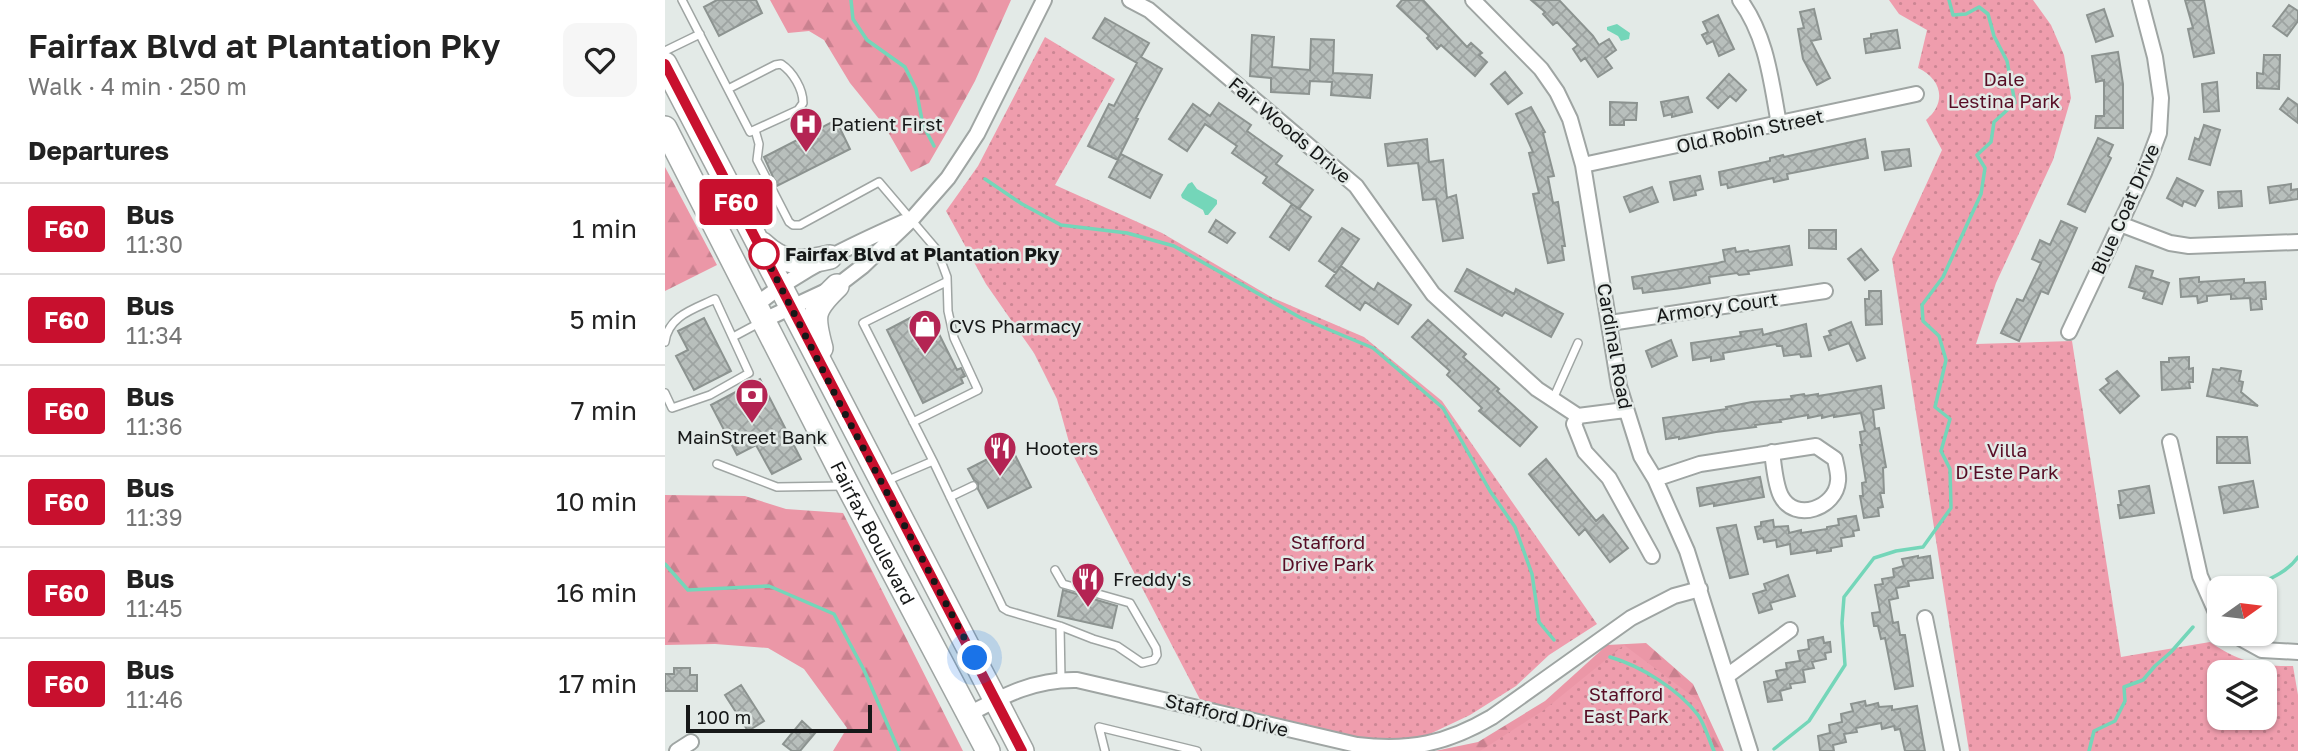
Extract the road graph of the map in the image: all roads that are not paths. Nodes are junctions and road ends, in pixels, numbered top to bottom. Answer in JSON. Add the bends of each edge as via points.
{"nodes":[{"id":1,"x":682,"y":0,"type":"edge"},
{"id":2,"x":1044,"y":0,"type":"edge"},
{"id":3,"x":1131,"y":0,"type":"edge"},
{"id":4,"x":1473,"y":0,"type":"edge"},
{"id":5,"x":1740,"y":0,"type":"edge"},
{"id":6,"x":2140,"y":0,"type":"edge"},
{"id":7,"x":699,"y":34,"type":"junction"},
{"id":8,"x":665,"y":51,"type":"edge"},
{"id":9,"x":665,"y":64,"type":"edge"},
{"id":10,"x":728,"y":89,"type":"junction"},
{"id":11,"x":1916,"y":94,"type":"dead end"},
{"id":12,"x":1779,"y":124,"type":"junction"},
{"id":13,"x":665,"y":128,"type":"edge"},
{"id":14,"x":755,"y":130,"type":"junction"},
{"id":15,"x":1583,"y":165,"type":"junction"},
{"id":16,"x":765,"y":179,"type":"junction"},
{"id":17,"x":732,"y":194,"type":"junction"},
{"id":18,"x":912,"y":219,"type":"junction"},
{"id":19,"x":2120,"y":225,"type":"junction"},
{"id":20,"x":753,"y":234,"type":"junction"},
{"id":21,"x":2298,"y":242,"type":"edge"},
{"id":22,"x":829,"y":257,"type":"junction"},
{"id":23,"x":946,"y":282,"type":"junction"},
{"id":24,"x":781,"y":285,"type":"junction"},
{"id":25,"x":838,"y":285,"type":"junction"},
{"id":26,"x":1825,"y":291,"type":"dead end"},
{"id":27,"x":791,"y":307,"type":"junction"},
{"id":28,"x":760,"y":313,"type":"junction"},
{"id":29,"x":1610,"y":323,"type":"junction"},
{"id":30,"x":2069,"y":332,"type":"dead end"},
{"id":31,"x":733,"y":337,"type":"junction"},
{"id":32,"x":665,"y":342,"type":"edge"},
{"id":33,"x":1578,"y":343,"type":"dead end"},
{"id":34,"x":832,"y":388,"type":"junction"},
{"id":35,"x":665,"y":393,"type":"edge"},
{"id":36,"x":1553,"y":399,"type":"junction"},
{"id":37,"x":1625,"y":411,"type":"junction"},
{"id":38,"x":1579,"y":416,"type":"junction"},
{"id":39,"x":913,"y":422,"type":"junction"},
{"id":40,"x":2170,"y":442,"type":"dead end"},
{"id":41,"x":1772,"y":452,"type":"junction"},
{"id":42,"x":933,"y":461,"type":"junction"},
{"id":43,"x":717,"y":464,"type":"dead end"},
{"id":44,"x":1655,"y":479,"type":"junction"},
{"id":45,"x":881,"y":483,"type":"junction"},
{"id":46,"x":848,"y":486,"type":"junction"},
{"id":47,"x":974,"y":486,"type":"dead end"},
{"id":48,"x":950,"y":497,"type":"junction"},
{"id":49,"x":1652,"y":556,"type":"dead end"},
{"id":50,"x":1055,"y":570,"type":"dead end"},
{"id":51,"x":1700,"y":589,"type":"junction"},
{"id":52,"x":2207,"y":592,"type":"edge"},
{"id":53,"x":1925,"y":618,"type":"dead end"},
{"id":54,"x":1060,"y":625,"type":"junction"},
{"id":55,"x":1790,"y":630,"type":"dead end"},
{"id":56,"x":2255,"y":646,"type":"edge"},
{"id":57,"x":2298,"y":652,"type":"edge"},
{"id":58,"x":1727,"y":676,"type":"junction"},
{"id":59,"x":1061,"y":679,"type":"junction"},
{"id":60,"x":996,"y":699,"type":"junction"},
{"id":61,"x":969,"y":714,"type":"junction"},
{"id":62,"x":691,"y":743,"type":"dead end"},
{"id":63,"x":677,"y":751,"type":"edge"},
{"id":64,"x":988,"y":751,"type":"edge"},
{"id":65,"x":1022,"y":751,"type":"edge"},
{"id":66,"x":1105,"y":751,"type":"edge"},
{"id":67,"x":1197,"y":751,"type":"edge"},
{"id":68,"x":1750,"y":751,"type":"edge"},
{"id":69,"x":1952,"y":751,"type":"edge"}],
"edges":[{"from":1,"to":7,"type":"lane"},
{"from":2,"to":18,"type":"street","via":[[977,134]]},
{"from":3,"to":36,"type":"street","name":"Fair Woods Drive","via":[[1149,10],[1356,186],[1433,294]]},
{"from":4,"to":15,"type":"street","name":"Cardinal Road","via":[[1524,49],[1557,92]]},
{"from":5,"to":12,"type":"street","via":[[1765,52]]},
{"from":6,"to":19,"type":"street","name":"Blue Coat Drive","via":[[2155,57],[2161,120]]},
{"from":7,"to":8,"type":"lane"},
{"from":7,"to":10,"type":"lane"},
{"from":9,"to":17,"type":"main road","name":"Fairfax Boulevard"},
{"from":10,"to":14,"type":"lane","via":[[750,132]]},
{"from":10,"to":14,"type":"lane","via":[[775,65],[789,69],[803,103],[798,110]]},
{"from":11,"to":12,"type":"street","name":"Old Robin Street"},
{"from":12,"to":15,"type":"street","name":"Old Robin Street"},
{"from":13,"to":28,"type":"main road","name":"Fairfax Boulevard"},
{"from":14,"to":16,"type":"lane","via":[[757,160]]},
{"from":15,"to":29,"type":"street","name":"Cardinal Road"},
{"from":16,"to":17,"type":"lane"},
{"from":16,"to":18,"type":"lane","via":[[793,225],[879,182]]},
{"from":17,"to":20,"type":"main road","name":"Fairfax Boulevard"},
{"from":18,"to":22,"type":"street"},
{"from":18,"to":23,"type":"lane","via":[[937,250]]},
{"from":18,"to":25,"type":"street"},
{"from":19,"to":21,"type":"street","via":[[2189,246]]},
{"from":19,"to":30,"type":"street","name":"Blue Coat Drive"},
{"from":20,"to":22,"type":"main road","via":[[774,255],[789,261]]},
{"from":20,"to":24,"type":"main road","name":"Fairfax Boulevard"},
{"from":22,"to":24,"type":"street"},
{"from":23,"to":39,"type":"lane","via":[[954,338],[978,390]]},
{"from":23,"to":39,"type":"lane","via":[[863,323]]},
{"from":24,"to":27,"type":"main road","name":"Fairfax Boulevard"},
{"from":24,"to":28,"type":"street"},
{"from":25,"to":27,"type":"street"},
{"from":25,"to":34,"type":"main road","via":[[821,301],[815,321]]},
{"from":26,"to":29,"type":"street","name":"Armory Court"},
{"from":27,"to":28,"type":"street"},
{"from":27,"to":34,"type":"main road","name":"Fairfax Boulevard"},
{"from":28,"to":31,"type":"lane"},
{"from":28,"to":46,"type":"main road","name":"Fairfax Boulevard"},
{"from":29,"to":37,"type":"street","name":"Cardinal Road"},
{"from":31,"to":32,"type":"lane","via":[[715,299],[676,317]]},
{"from":31,"to":35,"type":"lane","via":[[750,373],[710,395],[672,408]]},
{"from":33,"to":36,"type":"lane"},
{"from":34,"to":45,"type":"main road","name":"Fairfax Boulevard"},
{"from":36,"to":38,"type":"street","name":"Fair Woods Drive"},
{"from":37,"to":38,"type":"street"},
{"from":37,"to":44,"type":"street","name":"Cardinal Road","via":[[1641,456]]},
{"from":38,"to":49,"type":"street","via":[[1574,424],[1585,452],[1609,478]]},
{"from":39,"to":42,"type":"lane"},
{"from":40,"to":52,"type":"street"},
{"from":41,"to":41,"type":"street","via":[[1816,446],[1835,459],[1838,481],[1831,499],[1818,509],[1793,507],[1781,497]]},
{"from":41,"to":44,"type":"street","via":[[1700,464]]},
{"from":42,"to":45,"type":"lane"},
{"from":42,"to":48,"type":"lane"},
{"from":43,"to":46,"type":"lane","via":[[777,487]]},
{"from":44,"to":51,"type":"street","name":"Cardinal Road"},
{"from":45,"to":60,"type":"main road","name":"Fairfax Boulevard"},
{"from":46,"to":61,"type":"main road","name":"Fairfax Boulevard"},
{"from":47,"to":48,"type":"lane"},
{"from":48,"to":54,"type":"lane","via":[[1003,608]]},
{"from":50,"to":54,"type":"lane","via":[[1063,584],[1130,603],[1157,655],[1142,663],[1117,646]]},
{"from":51,"to":58,"type":"street","name":"Cardinal Road"},
{"from":51,"to":59,"type":"street","name":"Stafford Drive","via":[[1674,596],[1631,618],[1492,717],[1450,738],[1418,747],[1322,742],[1090,681]]},
{"from":53,"to":69,"type":"street"},
{"from":54,"to":59,"type":"lane"},
{"from":55,"to":58,"type":"street"},
{"from":56,"to":57,"type":"street"},
{"from":58,"to":68,"type":"street","name":"Cardinal Road"},
{"from":59,"to":60,"type":"street","name":"Stafford Drive"},
{"from":60,"to":61,"type":"street","name":"Stafford Drive"},
{"from":60,"to":65,"type":"main road","name":"Fairfax Boulevard"},
{"from":61,"to":64,"type":"main road","name":"Fairfax Boulevard"},
{"from":62,"to":63,"type":"street"},
{"from":66,"to":67,"type":"lane","via":[[1099,727]]}]}
